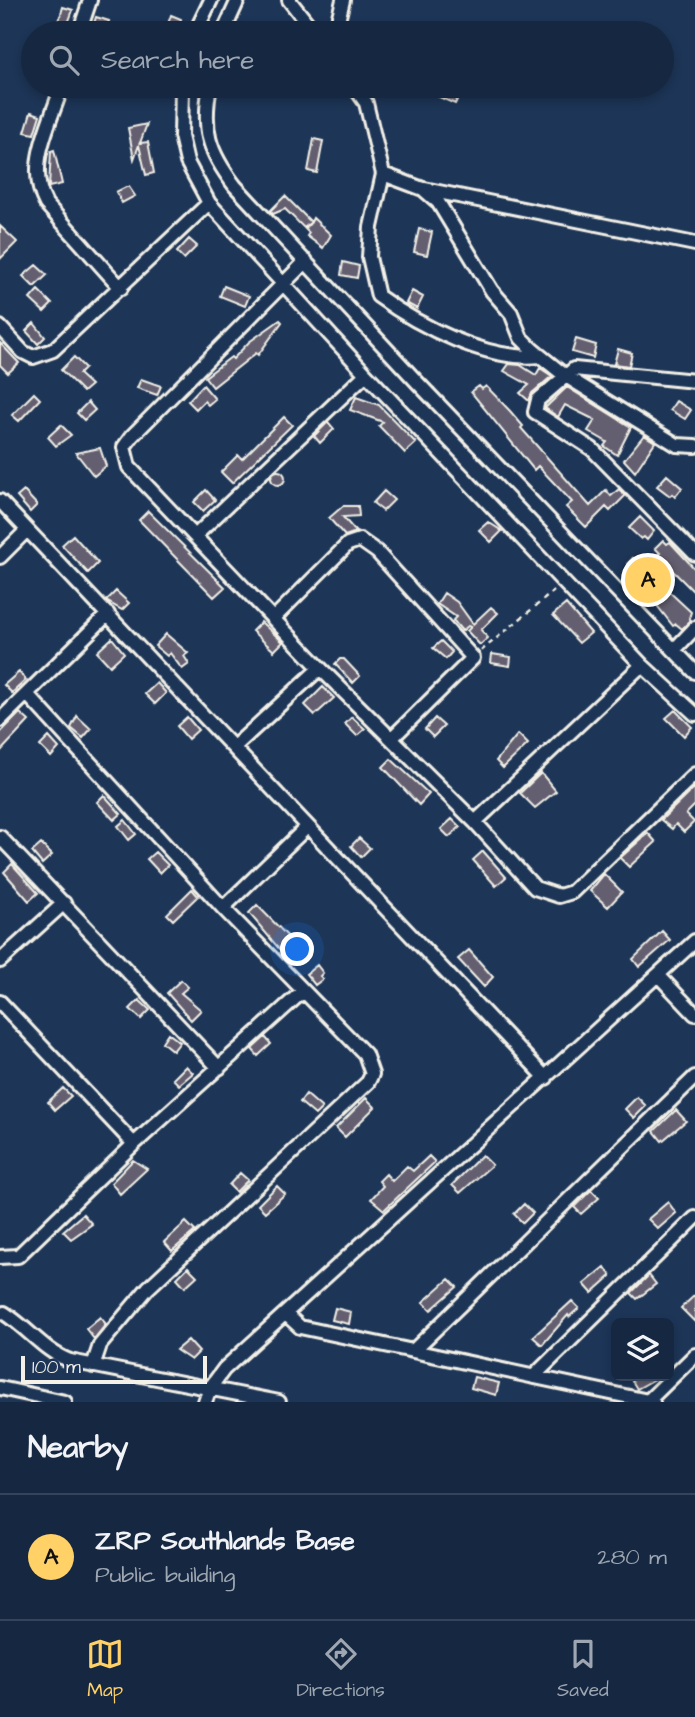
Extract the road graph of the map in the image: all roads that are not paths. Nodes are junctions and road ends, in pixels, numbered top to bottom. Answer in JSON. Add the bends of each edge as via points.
{"nodes":[{"id":1,"x":90,"y":0,"type":"edge"},
{"id":2,"x":211,"y":0,"type":"edge"},
{"id":3,"x":238,"y":0,"type":"edge"},
{"id":4,"x":289,"y":0,"type":"edge"},
{"id":5,"x":343,"y":0,"type":"edge"},
{"id":6,"x":83,"y":21,"type":"edge"},
{"id":7,"x":201,"y":21,"type":"edge"},
{"id":8,"x":228,"y":21,"type":"edge"},
{"id":9,"x":306,"y":21,"type":"edge"},
{"id":10,"x":338,"y":21,"type":"edge"},
{"id":11,"x":58,"y":98,"type":"edge"},
{"id":12,"x":180,"y":98,"type":"edge"},
{"id":13,"x":208,"y":98,"type":"edge"},
{"id":14,"x":362,"y":98,"type":"edge"},
{"id":15,"x":383,"y":174,"type":"junction"},
{"id":16,"x":423,"y":189,"type":"junction"},
{"id":17,"x":209,"y":203,"type":"junction"},
{"id":18,"x":695,"y":244,"type":"edge"},
{"id":19,"x":306,"y":261,"type":"junction"},
{"id":20,"x":283,"y":285,"type":"junction"},
{"id":21,"x":121,"y":288,"type":"junction"},
{"id":22,"x":0,"y":327,"type":"edge"},
{"id":23,"x":540,"y":356,"type":"junction"},
{"id":24,"x":366,"y":374,"type":"junction"},
{"id":25,"x":564,"y":375,"type":"junction"},
{"id":26,"x":695,"y":381,"type":"edge"},
{"id":27,"x":695,"y":446,"type":"edge"},
{"id":28,"x":0,"y":501,"type":"edge"},
{"id":29,"x":27,"y":530,"type":"junction"},
{"id":30,"x":195,"y":536,"type":"junction"},
{"id":31,"x":694,"y":549,"type":"edge"},
{"id":32,"x":0,"y":557,"type":"edge"},
{"id":33,"x":108,"y":614,"type":"junction"},
{"id":34,"x":274,"y":618,"type":"junction"},
{"id":35,"x":695,"y":628,"type":"edge"},
{"id":36,"x":675,"y":649,"type":"junction"},
{"id":37,"x":642,"y":665,"type":"junction"},
{"id":38,"x":320,"y":668,"type":"junction"},
{"id":39,"x":695,"y":672,"type":"edge"},
{"id":40,"x":27,"y":694,"type":"junction"},
{"id":41,"x":695,"y":714,"type":"edge"},
{"id":42,"x":0,"y":720,"type":"edge"},
{"id":43,"x":392,"y":738,"type":"junction"},
{"id":44,"x":234,"y":747,"type":"junction"},
{"id":45,"x":695,"y":774,"type":"edge"},
{"id":46,"x":474,"y":822,"type":"junction"},
{"id":47,"x":307,"y":827,"type":"junction"},
{"id":48,"x":0,"y":836,"type":"edge"},
{"id":49,"x":64,"y":903,"type":"junction"},
{"id":50,"x":223,"y":908,"type":"junction"},
{"id":51,"x":695,"y":941,"type":"edge"},
{"id":52,"x":0,"y":961,"type":"edge"},
{"id":53,"x":659,"y":976,"type":"junction"},
{"id":54,"x":303,"y":991,"type":"junction"},
{"id":55,"x":0,"y":1002,"type":"edge"},
{"id":56,"x":695,"y":1014,"type":"edge"},
{"id":57,"x":219,"y":1068,"type":"junction"},
{"id":58,"x":695,"y":1077,"type":"edge"},
{"id":59,"x":546,"y":1078,"type":"junction"},
{"id":60,"x":134,"y":1144,"type":"junction"},
{"id":61,"x":695,"y":1218,"type":"edge"},
{"id":62,"x":0,"y":1257,"type":"edge"},
{"id":63,"x":4,"y":1313,"type":"dead end"},
{"id":64,"x":287,"y":1315,"type":"junction"},
{"id":65,"x":414,"y":1350,"type":"junction"},
{"id":66,"x":695,"y":1355,"type":"edge"},
{"id":67,"x":93,"y":1366,"type":"junction"},
{"id":68,"x":533,"y":1377,"type":"junction"},
{"id":69,"x":0,"y":1388,"type":"edge"},
{"id":70,"x":210,"y":1388,"type":"junction"},
{"id":71,"x":650,"y":1401,"type":"edge"},
{"id":72,"x":65,"y":1402,"type":"edge"},
{"id":73,"x":205,"y":1402,"type":"edge"},
{"id":74,"x":279,"y":1402,"type":"edge"}],
"edges":[{"from":1,"to":6,"type":"street"},
{"from":2,"to":7,"type":"street"},
{"from":3,"to":8,"type":"street"},
{"from":4,"to":9,"type":"street"},
{"from":5,"to":10,"type":"street"},
{"from":11,"to":21,"type":"street","via":[[37,165],[39,191]]},
{"from":12,"to":17,"type":"street","via":[[187,162]]},
{"from":13,"to":19,"type":"street","via":[[205,125],[218,164]]},
{"from":14,"to":15,"type":"street"},
{"from":15,"to":16,"type":"street"},
{"from":15,"to":23,"type":"street","via":[[369,257],[378,296],[444,337],[516,358]]},
{"from":16,"to":18,"type":"street"},
{"from":16,"to":23,"type":"street","via":[[438,202],[492,291],[511,313],[521,338]]},
{"from":17,"to":20,"type":"street"},
{"from":17,"to":21,"type":"street"},
{"from":19,"to":20,"type":"street"},
{"from":19,"to":36,"type":"street"},
{"from":20,"to":24,"type":"street"},
{"from":20,"to":30,"type":"street","via":[[124,447],[129,467]]},
{"from":21,"to":22,"type":"street","via":[[43,355],[23,352]]},
{"from":23,"to":25,"type":"street"},
{"from":24,"to":30,"type":"street"},
{"from":24,"to":37,"type":"street"},
{"from":25,"to":26,"type":"street","via":[[574,369]]},
{"from":25,"to":27,"type":"street","via":[[677,445]]},
{"from":25,"to":31,"type":"street","via":[[538,400],[535,412],[592,449]]},
{"from":28,"to":29,"type":"street"},
{"from":29,"to":32,"type":"street"},
{"from":29,"to":33,"type":"street"},
{"from":30,"to":34,"type":"street"},
{"from":33,"to":40,"type":"street"},
{"from":33,"to":44,"type":"street"},
{"from":34,"to":38,"type":"street"},
{"from":34,"to":43,"type":"street","via":[[348,544],[359,541],[377,552],[473,658]]},
{"from":35,"to":36,"type":"street"},
{"from":36,"to":39,"type":"street"},
{"from":37,"to":41,"type":"street"},
{"from":37,"to":46,"type":"street"},
{"from":38,"to":43,"type":"street"},
{"from":38,"to":44,"type":"street"},
{"from":40,"to":42,"type":"street"},
{"from":40,"to":50,"type":"street"},
{"from":43,"to":46,"type":"street"},
{"from":44,"to":47,"type":"street"},
{"from":45,"to":46,"type":"street","via":[[572,892],[558,896],[536,888]]},
{"from":47,"to":50,"type":"street"},
{"from":47,"to":59,"type":"street"},
{"from":48,"to":49,"type":"street"},
{"from":49,"to":52,"type":"street"},
{"from":49,"to":57,"type":"street"},
{"from":50,"to":54,"type":"street"},
{"from":51,"to":53,"type":"street"},
{"from":53,"to":56,"type":"street"},
{"from":53,"to":59,"type":"street"},
{"from":54,"to":57,"type":"street"},
{"from":54,"to":67,"type":"street","via":[[365,1054],[372,1074],[148,1288],[100,1345]]},
{"from":55,"to":60,"type":"street"},
{"from":57,"to":60,"type":"street"},
{"from":58,"to":65,"type":"street"},
{"from":59,"to":64,"type":"street"},
{"from":60,"to":62,"type":"street","via":[[18,1256]]},
{"from":61,"to":68,"type":"street"},
{"from":63,"to":67,"type":"street","via":[[57,1356]]},
{"from":64,"to":65,"type":"street","via":[[300,1327]]},
{"from":64,"to":70,"type":"street"},
{"from":65,"to":68,"type":"street"},
{"from":66,"to":71,"type":"street"},
{"from":67,"to":70,"type":"street"},
{"from":68,"to":71,"type":"street"},
{"from":69,"to":72,"type":"street"},
{"from":70,"to":73,"type":"street"},
{"from":70,"to":74,"type":"street"}]}
